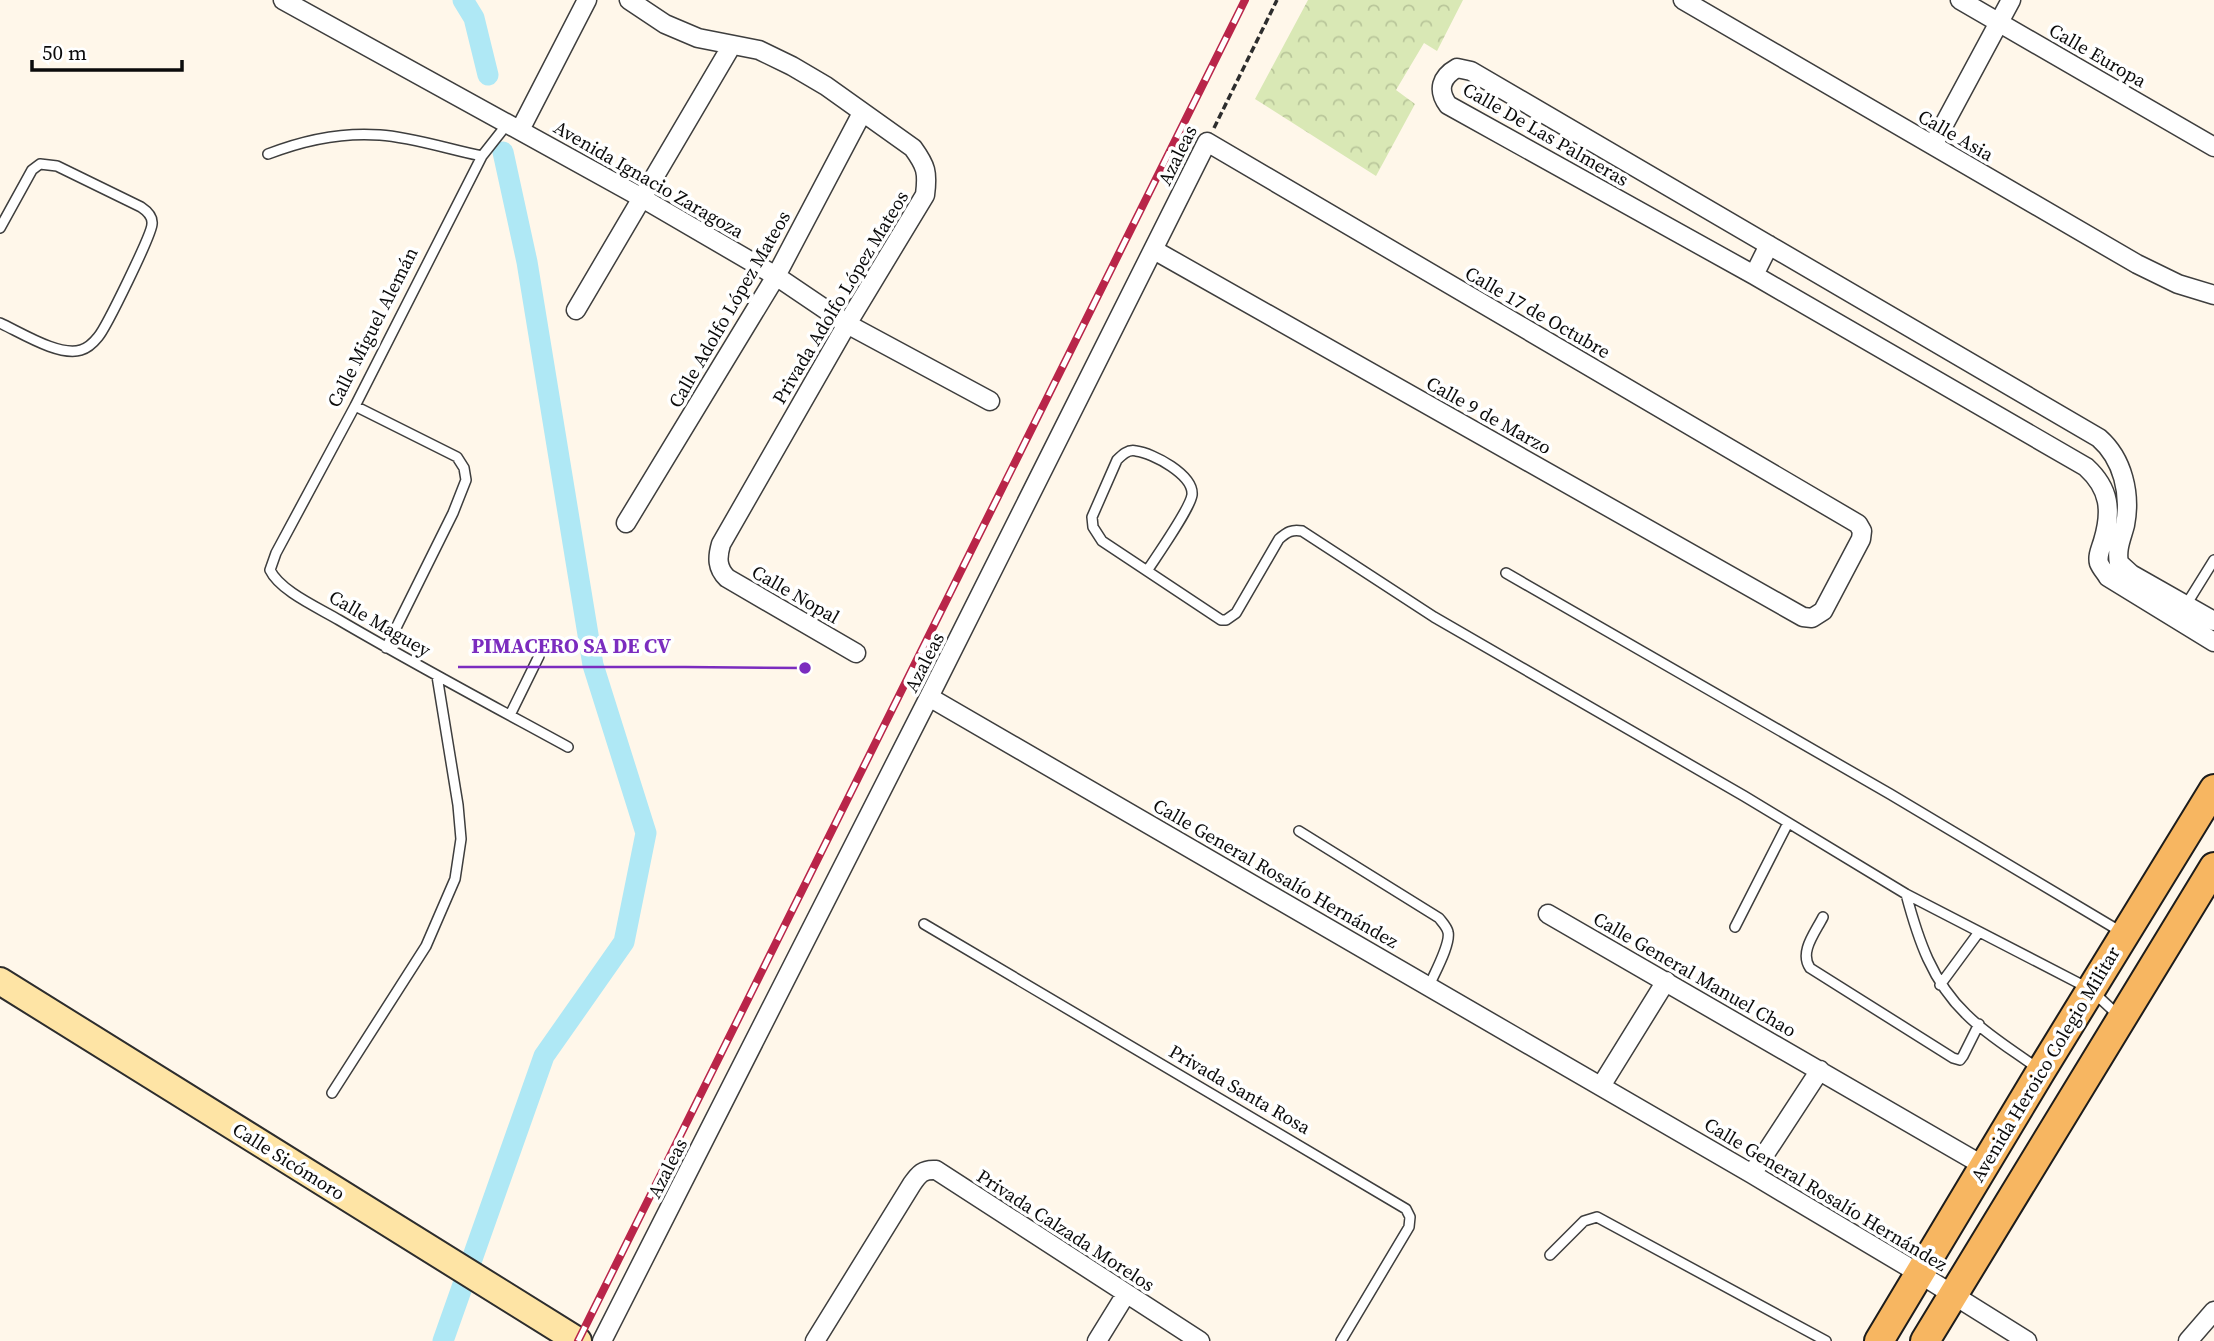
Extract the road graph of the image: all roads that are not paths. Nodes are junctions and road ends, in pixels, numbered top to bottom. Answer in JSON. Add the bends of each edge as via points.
{"nodes":[{"id":1,"x":283,"y":0,"type":"edge"},
{"id":2,"x":587,"y":0,"type":"edge"},
{"id":3,"x":629,"y":0,"type":"edge"},
{"id":4,"x":1683,"y":0,"type":"edge"},
{"id":5,"x":1960,"y":0,"type":"edge"},
{"id":6,"x":2011,"y":0,"type":"edge"},
{"id":7,"x":1998,"y":22,"type":"junction"},
{"id":8,"x":733,"y":45,"type":"junction"},
{"id":9,"x":862,"y":113,"type":"junction"},
{"id":10,"x":514,"y":126,"type":"junction"},
{"id":11,"x":1207,"y":142,"type":"joint"},
{"id":12,"x":1933,"y":145,"type":"junction"},
{"id":13,"x":2214,"y":147,"type":"edge"},
{"id":14,"x":268,"y":154,"type":"dead end"},
{"id":15,"x":482,"y":156,"type":"junction"},
{"id":16,"x":642,"y":198,"type":"junction"},
{"id":17,"x":0,"y":228,"type":"edge"},
{"id":18,"x":1769,"y":245,"type":"junction"},
{"id":19,"x":1154,"y":250,"type":"junction"},
{"id":20,"x":1754,"y":275,"type":"junction"},
{"id":21,"x":776,"y":276,"type":"junction"},
{"id":22,"x":2214,"y":295,"type":"edge"},
{"id":23,"x":576,"y":310,"type":"dead end"},
{"id":24,"x":0,"y":323,"type":"edge"},
{"id":25,"x":847,"y":324,"type":"junction"},
{"id":26,"x":990,"y":401,"type":"dead end"},
{"id":27,"x":355,"y":406,"type":"junction"},
{"id":28,"x":2122,"y":475,"type":"junction"},
{"id":29,"x":2105,"y":489,"type":"junction"},
{"id":30,"x":626,"y":523,"type":"dead end"},
{"id":31,"x":276,"y":553,"type":"joint"},
{"id":32,"x":2214,"y":560,"type":"edge"},
{"id":33,"x":719,"y":567,"type":"joint"},
{"id":34,"x":1147,"y":571,"type":"junction"},
{"id":35,"x":1506,"y":573,"type":"dead end"},
{"id":36,"x":2186,"y":606,"type":"junction"},
{"id":37,"x":1803,"y":617,"type":"joint"},
{"id":38,"x":2214,"y":621,"type":"edge"},
{"id":39,"x":2214,"y":642,"type":"edge"},
{"id":40,"x":386,"y":648,"type":"junction"},
{"id":41,"x":856,"y":653,"type":"dead end"},
{"id":42,"x":539,"y":656,"type":"dead end"},
{"id":43,"x":437,"y":676,"type":"junction"},
{"id":44,"x":929,"y":698,"type":"junction"},
{"id":45,"x":510,"y":715,"type":"junction"},
{"id":46,"x":568,"y":747,"type":"dead end"},
{"id":47,"x":2214,"y":789,"type":"edge"},
{"id":48,"x":1788,"y":822,"type":"junction"},
{"id":49,"x":1299,"y":831,"type":"dead end"},
{"id":50,"x":2214,"y":867,"type":"edge"},
{"id":51,"x":1906,"y":894,"type":"junction"},
{"id":52,"x":1548,"y":914,"type":"dead end"},
{"id":53,"x":1823,"y":917,"type":"dead end"},
{"id":54,"x":924,"y":924,"type":"dead end"},
{"id":55,"x":1735,"y":927,"type":"dead end"},
{"id":56,"x":1979,"y":932,"type":"junction"},
{"id":57,"x":2124,"y":933,"type":"junction"},
{"id":58,"x":0,"y":981,"type":"edge"},
{"id":59,"x":1666,"y":981,"type":"junction"},
{"id":60,"x":1940,"y":985,"type":"junction"},
{"id":61,"x":1429,"y":986,"type":"junction"},
{"id":62,"x":2091,"y":989,"type":"junction"},
{"id":63,"x":2122,"y":1020,"type":"junction"},
{"id":64,"x":1979,"y":1024,"type":"junction"},
{"id":65,"x":1820,"y":1070,"type":"junction"},
{"id":66,"x":2041,"y":1071,"type":"junction"},
{"id":67,"x":1601,"y":1086,"type":"junction"},
{"id":68,"x":332,"y":1093,"type":"dead end"},
{"id":69,"x":1984,"y":1166,"type":"junction"},
{"id":70,"x":1752,"y":1174,"type":"junction"},
{"id":71,"x":1550,"y":1255,"type":"dead end"},
{"id":72,"x":1920,"y":1274,"type":"junction"},
{"id":73,"x":1126,"y":1294,"type":"junction"},
{"id":74,"x":1952,"y":1296,"type":"junction"},
{"id":75,"x":2214,"y":1311,"type":"edge"},
{"id":76,"x":578,"y":1341,"type":"edge"},
{"id":77,"x":602,"y":1341,"type":"edge"},
{"id":78,"x":815,"y":1341,"type":"edge"},
{"id":79,"x":1097,"y":1341,"type":"edge"},
{"id":80,"x":1200,"y":1341,"type":"edge"},
{"id":81,"x":1341,"y":1341,"type":"edge"},
{"id":82,"x":1826,"y":1341,"type":"edge"},
{"id":83,"x":1879,"y":1341,"type":"edge"},
{"id":84,"x":1925,"y":1341,"type":"edge"},
{"id":85,"x":2027,"y":1341,"type":"edge"},
{"id":86,"x":2188,"y":1341,"type":"edge"}],
"edges":[{"from":1,"to":10,"type":"street","name":"Avenida Ignacio Zaragoza"},
{"from":2,"to":10,"type":"street","name":"Calle Miguel Alemán"},
{"from":3,"to":8,"type":"street","name":"Privada Adolfo López Mateos","via":[[665,24],[698,38]]},
{"from":4,"to":12,"type":"street","name":"Calle Asia"},
{"from":5,"to":7,"type":"street","name":"Calle Europa"},
{"from":6,"to":7,"type":"street"},
{"from":7,"to":12,"type":"street"},
{"from":7,"to":13,"type":"street","name":"Calle Europa"},
{"from":8,"to":9,"type":"street","name":"Privada Adolfo López Mateos","via":[[759,50],[792,66]]},
{"from":8,"to":16,"type":"street"},
{"from":9,"to":21,"type":"street","name":"Calle Adolfo López Mateos"},
{"from":9,"to":25,"type":"street","name":"Privada Adolfo López Mateos","via":[[913,148],[928,174],[925,195]]},
{"from":10,"to":15,"type":"lane","name":"Calle Miguel Alemán"},
{"from":10,"to":16,"type":"street","name":"Avenida Ignacio Zaragoza"},
{"from":11,"to":19,"type":"street","name":"Azaleas"},
{"from":11,"to":37,"type":"street","name":"Calle 17 de Octubre","via":[[1857,524],[1861,539],[1823,611],[1812,618]]},
{"from":12,"to":22,"type":"street","name":"Calle Asia","via":[[2137,264]]},
{"from":14,"to":15,"type":"lane","via":[[333,136],[381,135]]},
{"from":15,"to":27,"type":"lane","name":"Calle Miguel Alemán"},
{"from":16,"to":21,"type":"street","name":"Avenida Ignacio Zaragoza"},
{"from":16,"to":23,"type":"street"},
{"from":17,"to":24,"type":"lane","via":[[32,170],[40,164],[57,166],[141,207],[153,220],[101,333],[87,348],[65,351]]},
{"from":18,"to":20,"type":"street"},
{"from":18,"to":20,"type":"street","name":"Calle De Las Palmeras","via":[[1471,71],[1457,68],[1444,80],[1441,95],[1448,105]]},
{"from":18,"to":28,"type":"street","name":"Calle De Las Palmeras","via":[[2099,438],[2118,461]]},
{"from":19,"to":37,"type":"street","name":"Calle 9 de Marzo"},
{"from":19,"to":44,"type":"street","name":"Azaleas"},
{"from":20,"to":29,"type":"street","name":"Calle De Las Palmeras","via":[[2086,467]]},
{"from":21,"to":25,"type":"street","name":"Avenida Ignacio Zaragoza"},
{"from":21,"to":30,"type":"street","name":"Calle Adolfo López Mateos"},
{"from":25,"to":26,"type":"street","name":"Avenida Ignacio Zaragoza"},
{"from":25,"to":33,"type":"street","name":"Privada Adolfo López Mateos","via":[[721,544]]},
{"from":27,"to":31,"type":"lane","name":"Calle Miguel Alemán"},
{"from":27,"to":40,"type":"lane","via":[[457,457],[466,480]]},
{"from":28,"to":29,"type":"street"},
{"from":28,"to":36,"type":"street","name":"Calle De Las Palmeras","via":[[2127,493],[2119,563]]},
{"from":29,"to":39,"type":"street","via":[[2107,528],[2099,556],[2104,572]]},
{"from":31,"to":40,"type":"lane","name":"Calle Maguey","via":[[270,570],[282,585]]},
{"from":32,"to":36,"type":"lane"},
{"from":33,"to":41,"type":"street","name":"Calle Nopal","via":[[727,578]]},
{"from":34,"to":34,"type":"lane","via":[[1190,502],[1191,487],[1183,474],[1135,450],[1117,460],[1091,517],[1102,541]]},
{"from":34,"to":48,"type":"lane","via":[[1226,620],[1236,614],[1279,539],[1286,532],[1302,531],[1434,617]]},
{"from":35,"to":57,"type":"lane"},
{"from":36,"to":38,"type":"street","name":"Calle De Las Palmeras"},
{"from":40,"to":43,"type":"lane","name":"Calle Maguey"},
{"from":42,"to":45,"type":"lane"},
{"from":43,"to":45,"type":"lane","name":"Calle Maguey"},
{"from":43,"to":68,"type":"lane","via":[[458,805],[461,839],[455,880],[426,946]]},
{"from":44,"to":61,"type":"street","name":"Calle General Rosalío Hernández"},
{"from":44,"to":77,"type":"street","name":"Azaleas"},
{"from":45,"to":46,"type":"lane","name":"Calle Maguey"},
{"from":47,"to":57,"type":"main road","name":"Avenida Heroico Colegio Militar"},
{"from":48,"to":51,"type":"lane"},
{"from":48,"to":55,"type":"lane"},
{"from":49,"to":61,"type":"lane","via":[[1444,923],[1448,941]]},
{"from":50,"to":63,"type":"main road"},
{"from":51,"to":56,"type":"lane"},
{"from":51,"to":60,"type":"lane","via":[[1918,938]]},
{"from":52,"to":59,"type":"street","name":"Calle General Manuel Chao"},
{"from":53,"to":64,"type":"lane","via":[[1805,954],[1810,968],[1959,1060]]},
{"from":54,"to":81,"type":"lane","name":"Privada Santa Rosa","via":[[1406,1209],[1409,1227]]},
{"from":56,"to":60,"type":"lane"},
{"from":56,"to":62,"type":"lane"},
{"from":57,"to":62,"type":"main road","name":"Avenida Heroico Colegio Militar"},
{"from":58,"to":76,"type":"street","name":"Calle Sicómoro"},
{"from":59,"to":65,"type":"street","name":"Calle General Manuel Chao"},
{"from":59,"to":67,"type":"street"},
{"from":60,"to":64,"type":"lane"},
{"from":61,"to":67,"type":"street","name":"Calle General Rosalío Hernández"},
{"from":62,"to":63,"type":"lane"},
{"from":62,"to":66,"type":"main road","name":"Avenida Heroico Colegio Militar"},
{"from":63,"to":74,"type":"main road"},
{"from":64,"to":66,"type":"lane"},
{"from":65,"to":69,"type":"street","name":"Calle General Manuel Chao"},
{"from":65,"to":70,"type":"street"},
{"from":66,"to":69,"type":"main road","name":"Avenida Heroico Colegio Militar"},
{"from":67,"to":70,"type":"street","name":"Calle General Rosalío Hernández"},
{"from":69,"to":72,"type":"main road","name":"Avenida Heroico Colegio Militar"},
{"from":70,"to":72,"type":"street","name":"Calle General Rosalío Hernández"},
{"from":71,"to":82,"type":"lane","via":[[1584,1221],[1597,1217]]},
{"from":72,"to":74,"type":"street","name":"Calle General Rosalío Hernández"},
{"from":72,"to":83,"type":"main road","name":"Avenida Heroico Colegio Militar"},
{"from":73,"to":78,"type":"street","name":"Privada Calzada Morelos","via":[[928,1169],[912,1184]]},
{"from":73,"to":79,"type":"street"},
{"from":73,"to":80,"type":"street","name":"Privada Calzada Morelos"},
{"from":74,"to":84,"type":"main road"},
{"from":74,"to":85,"type":"street","name":"Calle General Rosalío Hernández"},
{"from":75,"to":86,"type":"street"}]}
